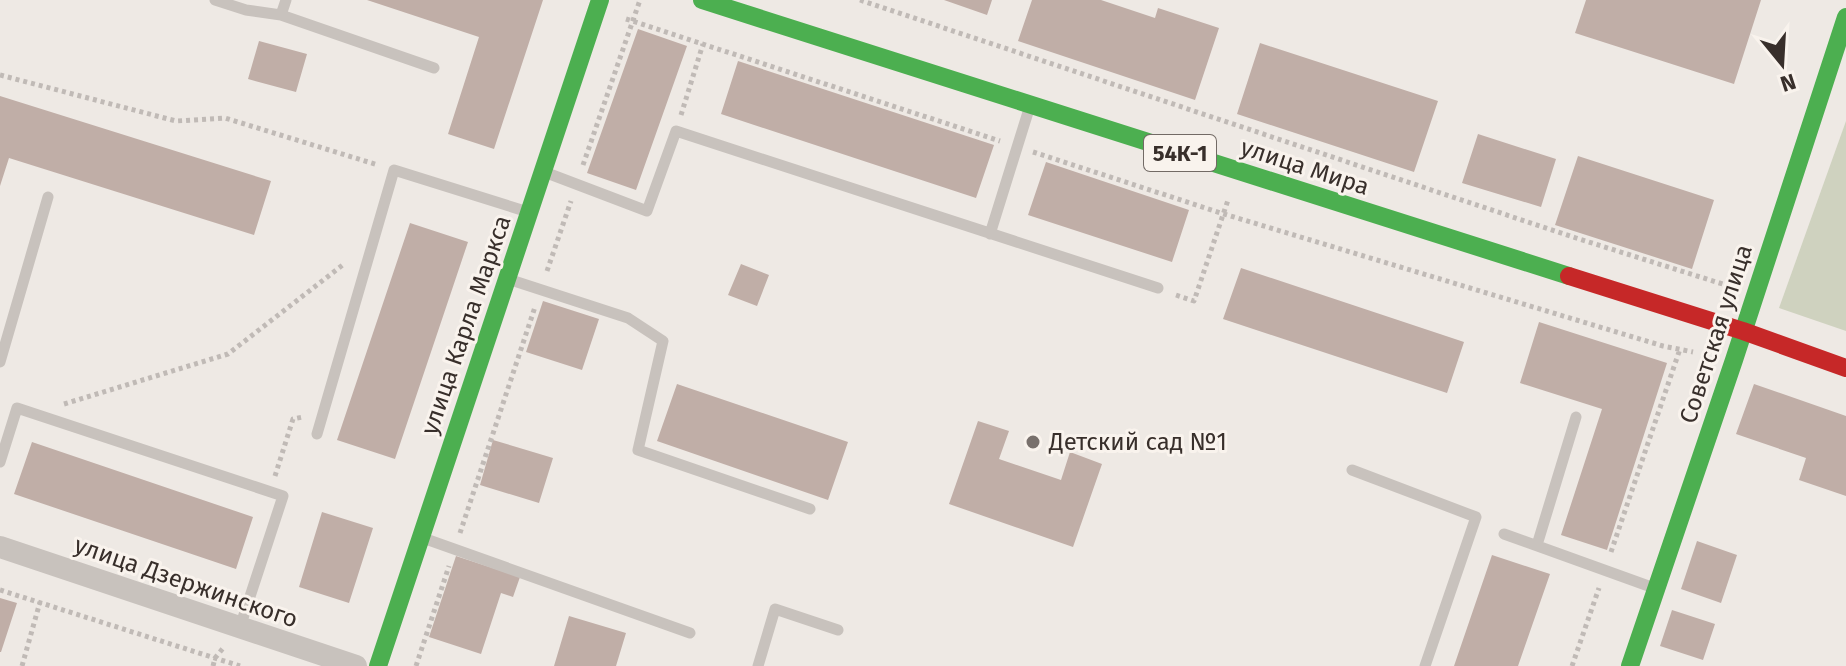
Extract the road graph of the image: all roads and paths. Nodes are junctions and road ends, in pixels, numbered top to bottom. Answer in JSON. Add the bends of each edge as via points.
{"nodes":[{"id":1,"x":215,"y":0,"type":"edge"},
{"id":2,"x":286,"y":0,"type":"edge"},
{"id":3,"x":640,"y":0,"type":"edge"},
{"id":4,"x":702,"y":0,"type":"edge"},
{"id":5,"x":860,"y":0,"type":"edge"},
{"id":6,"x":599,"y":5,"type":"edge"},
{"id":7,"x":281,"y":15,"type":"junction"},
{"id":8,"x":1846,"y":17,"type":"edge"},
{"id":9,"x":633,"y":21,"type":"junction"},
{"id":10,"x":703,"y":44,"type":"junction"},
{"id":11,"x":434,"y":68,"type":"dead end"},
{"id":12,"x":0,"y":75,"type":"edge"},
{"id":13,"x":1030,"y":104,"type":"junction"},
{"id":14,"x":676,"y":131,"type":"junction"},
{"id":15,"x":1017,"y":147,"type":"junction"},
{"id":16,"x":394,"y":170,"type":"junction"},
{"id":17,"x":543,"y":171,"type":"junction"},
{"id":18,"x":1236,"y":171,"type":"junction"},
{"id":19,"x":577,"y":184,"type":"junction"},
{"id":20,"x":48,"y":197,"type":"dead end"},
{"id":21,"x":529,"y":212,"type":"junction"},
{"id":22,"x":1224,"y":214,"type":"junction"},
{"id":23,"x":990,"y":234,"type":"junction"},
{"id":24,"x":373,"y":242,"type":"junction"},
{"id":25,"x":507,"y":279,"type":"junction"},
{"id":26,"x":1158,"y":288,"type":"joint"},
{"id":27,"x":541,"y":290,"type":"junction"},
{"id":28,"x":1755,"y":294,"type":"junction"},
{"id":29,"x":1743,"y":331,"type":"junction"},
{"id":30,"x":1680,"y":349,"type":"junction"},
{"id":31,"x":1694,"y":352,"type":"dead end"},
{"id":32,"x":0,"y":362,"type":"edge"},
{"id":33,"x":1846,"y":368,"type":"edge"},
{"id":34,"x":323,"y":412,"type":"junction"},
{"id":35,"x":33,"y":413,"type":"junction"},
{"id":36,"x":1576,"y":417,"type":"dead end"},
{"id":37,"x":317,"y":434,"type":"dead end"},
{"id":38,"x":0,"y":462,"type":"edge"},
{"id":39,"x":1352,"y":470,"type":"dead end"},
{"id":40,"x":271,"y":492,"type":"junction"},
{"id":41,"x":810,"y":509,"type":"dead end"},
{"id":42,"x":1504,"y":534,"type":"dead end"},
{"id":43,"x":420,"y":537,"type":"junction"},
{"id":44,"x":1537,"y":545,"type":"junction"},
{"id":45,"x":0,"y":547,"type":"edge"},
{"id":46,"x":455,"y":548,"type":"junction"},
{"id":47,"x":1605,"y":570,"type":"junction"},
{"id":48,"x":1656,"y":589,"type":"junction"},
{"id":49,"x":0,"y":590,"type":"edge"},
{"id":50,"x":40,"y":602,"type":"junction"},
{"id":51,"x":240,"y":627,"type":"junction"},
{"id":52,"x":838,"y":630,"type":"dead end"},
{"id":53,"x":690,"y":633,"type":"dead end"},
{"id":54,"x":22,"y":666,"type":"edge"},
{"id":55,"x":240,"y":666,"type":"edge"},
{"id":56,"x":356,"y":666,"type":"edge"},
{"id":57,"x":378,"y":666,"type":"edge"},
{"id":58,"x":416,"y":666,"type":"edge"},
{"id":59,"x":758,"y":666,"type":"edge"},
{"id":60,"x":1425,"y":666,"type":"edge"},
{"id":61,"x":1572,"y":666,"type":"edge"},
{"id":62,"x":1630,"y":666,"type":"edge"}],
"edges":[{"from":1,"to":7,"type":"lane"},
{"from":2,"to":7,"type":"lane"},
{"from":3,"to":9,"type":"path"},
{"from":4,"to":13,"type":"main road","name":"улица Мира","number":"54К-1"},
{"from":5,"to":28,"type":"path"},
{"from":6,"to":9,"type":"path"},
{"from":6,"to":17,"type":"main road","name":"улица Карла Маркса"},
{"from":7,"to":11,"type":"lane"},
{"from":8,"to":28,"type":"main road","name":"Советская улица"},
{"from":9,"to":10,"type":"path"},
{"from":9,"to":19,"type":"path"},
{"from":10,"to":14,"type":"path"},
{"from":10,"to":15,"type":"path"},
{"from":12,"to":16,"type":"path","via":[[176,121],[225,118]]},
{"from":13,"to":15,"type":"lane"},
{"from":13,"to":18,"type":"main road","name":"улица Мира","number":"54К-1"},
{"from":14,"to":19,"type":"lane","via":[[647,211]]},
{"from":14,"to":23,"type":"lane"},
{"from":15,"to":22,"type":"path"},
{"from":15,"to":23,"type":"lane"},
{"from":16,"to":21,"type":"lane"},
{"from":16,"to":24,"type":"lane"},
{"from":17,"to":19,"type":"lane"},
{"from":17,"to":21,"type":"main road","name":"улица Карла Маркса"},
{"from":18,"to":22,"type":"path"},
{"from":18,"to":29,"type":"main road","name":"улица Мира","number":"54К-1"},
{"from":19,"to":27,"type":"path"},
{"from":20,"to":32,"type":"lane"},
{"from":21,"to":25,"type":"main road","name":"улица Карла Маркса"},
{"from":22,"to":26,"type":"path","via":[[1194,301]]},
{"from":22,"to":30,"type":"path"},
{"from":23,"to":26,"type":"lane"},
{"from":24,"to":34,"type":"lane"},
{"from":24,"to":35,"type":"path","via":[[228,354]]},
{"from":25,"to":27,"type":"lane"},
{"from":25,"to":43,"type":"main road","name":"улица Карла Маркса"},
{"from":27,"to":41,"type":"lane","via":[[628,318],[663,341],[638,450]]},
{"from":27,"to":46,"type":"path"},
{"from":28,"to":29,"type":"main road","name":"Советская улица"},
{"from":29,"to":33,"type":"main road","name":"улица Мира","number":"54К-1"},
{"from":29,"to":48,"type":"main road","name":"Советская улица"},
{"from":30,"to":31,"type":"path"},
{"from":30,"to":47,"type":"path"},
{"from":34,"to":37,"type":"lane"},
{"from":34,"to":40,"type":"path","via":[[293,419]]},
{"from":35,"to":38,"type":"lane","via":[[17,408]]},
{"from":35,"to":40,"type":"lane"},
{"from":36,"to":44,"type":"lane"},
{"from":39,"to":60,"type":"lane","via":[[1476,517]]},
{"from":40,"to":51,"type":"lane","via":[[283,496]]},
{"from":42,"to":44,"type":"lane"},
{"from":43,"to":46,"type":"lane"},
{"from":43,"to":57,"type":"main road","name":"улица Карла Маркса"},
{"from":44,"to":47,"type":"lane"},
{"from":45,"to":51,"type":"street","name":"улица Дзержинского"},
{"from":46,"to":53,"type":"lane"},
{"from":46,"to":58,"type":"path"},
{"from":47,"to":48,"type":"lane"},
{"from":47,"to":61,"type":"path"},
{"from":48,"to":62,"type":"main road","name":"Советская улица"},
{"from":49,"to":50,"type":"path"},
{"from":50,"to":54,"type":"path"},
{"from":50,"to":55,"type":"path"},
{"from":51,"to":56,"type":"street","name":"улица Дзержинского"},
{"from":52,"to":59,"type":"lane","via":[[775,609]]}]}
